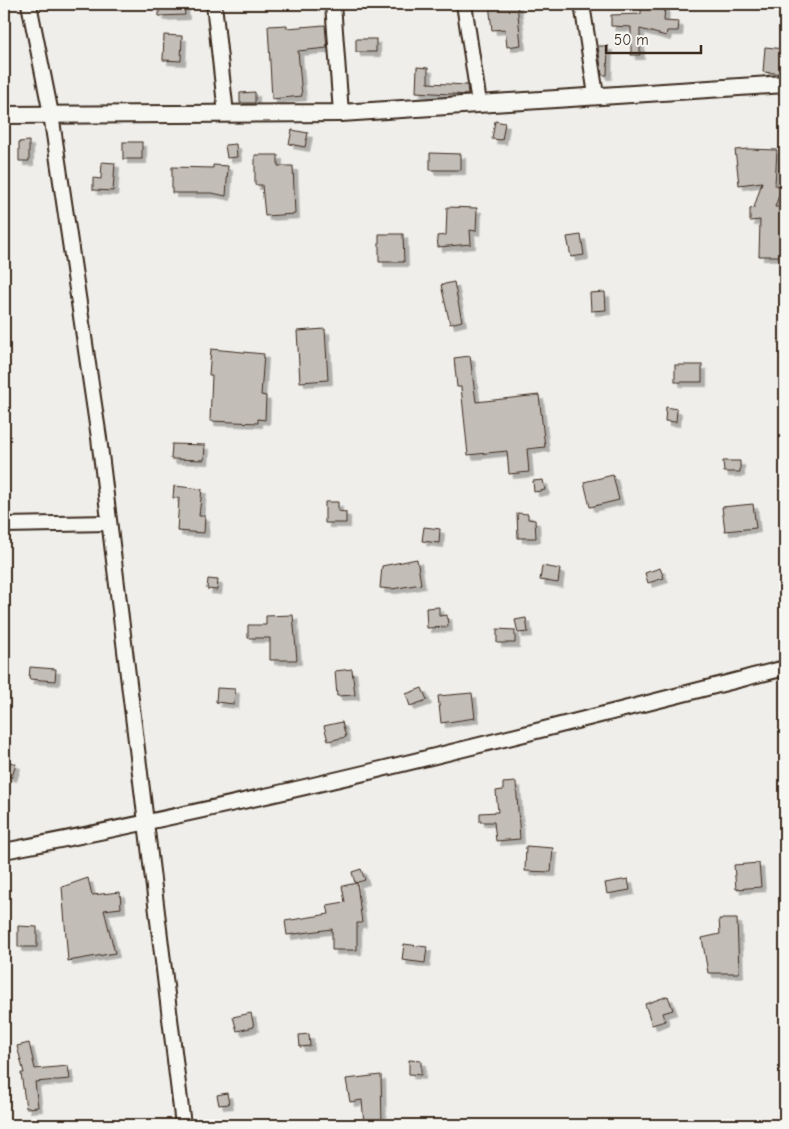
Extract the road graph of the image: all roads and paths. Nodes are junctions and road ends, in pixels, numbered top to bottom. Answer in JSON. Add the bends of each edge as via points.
{"nodes":[{"id":1,"x":29,"y":4,"type":"edge"},
{"id":2,"x":214,"y":4,"type":"edge"},
{"id":3,"x":333,"y":4,"type":"edge"},
{"id":4,"x":464,"y":4,"type":"edge"},
{"id":5,"x":582,"y":4,"type":"edge"},
{"id":6,"x":785,"y":84,"type":"edge"},
{"id":7,"x":596,"y":95,"type":"junction"},
{"id":8,"x":479,"y":103,"type":"junction"},
{"id":9,"x":341,"y":112,"type":"junction"},
{"id":10,"x":51,"y":114,"type":"junction"},
{"id":11,"x":226,"y":114,"type":"junction"},
{"id":12,"x":4,"y":115,"type":"edge"},
{"id":13,"x":109,"y":523,"type":"junction"},
{"id":14,"x":4,"y":525,"type":"edge"},
{"id":15,"x":785,"y":668,"type":"edge"},
{"id":16,"x":145,"y":824,"type":"junction"},
{"id":17,"x":4,"y":851,"type":"edge"},
{"id":18,"x":183,"y":1125,"type":"edge"}],
"edges":[{"from":1,"to":10,"type":"street"},
{"from":2,"to":11,"type":"street"},
{"from":3,"to":9,"type":"street"},
{"from":4,"to":8,"type":"street"},
{"from":5,"to":7,"type":"street"},
{"from":6,"to":7,"type":"street"},
{"from":7,"to":8,"type":"street"},
{"from":8,"to":9,"type":"street"},
{"from":9,"to":11,"type":"street"},
{"from":10,"to":11,"type":"street"},
{"from":10,"to":12,"type":"street"},
{"from":10,"to":13,"type":"street"},
{"from":13,"to":14,"type":"street"},
{"from":13,"to":16,"type":"street"},
{"from":15,"to":16,"type":"street","via":[[435,757]]},
{"from":16,"to":17,"type":"street"},
{"from":16,"to":18,"type":"street"}]}
